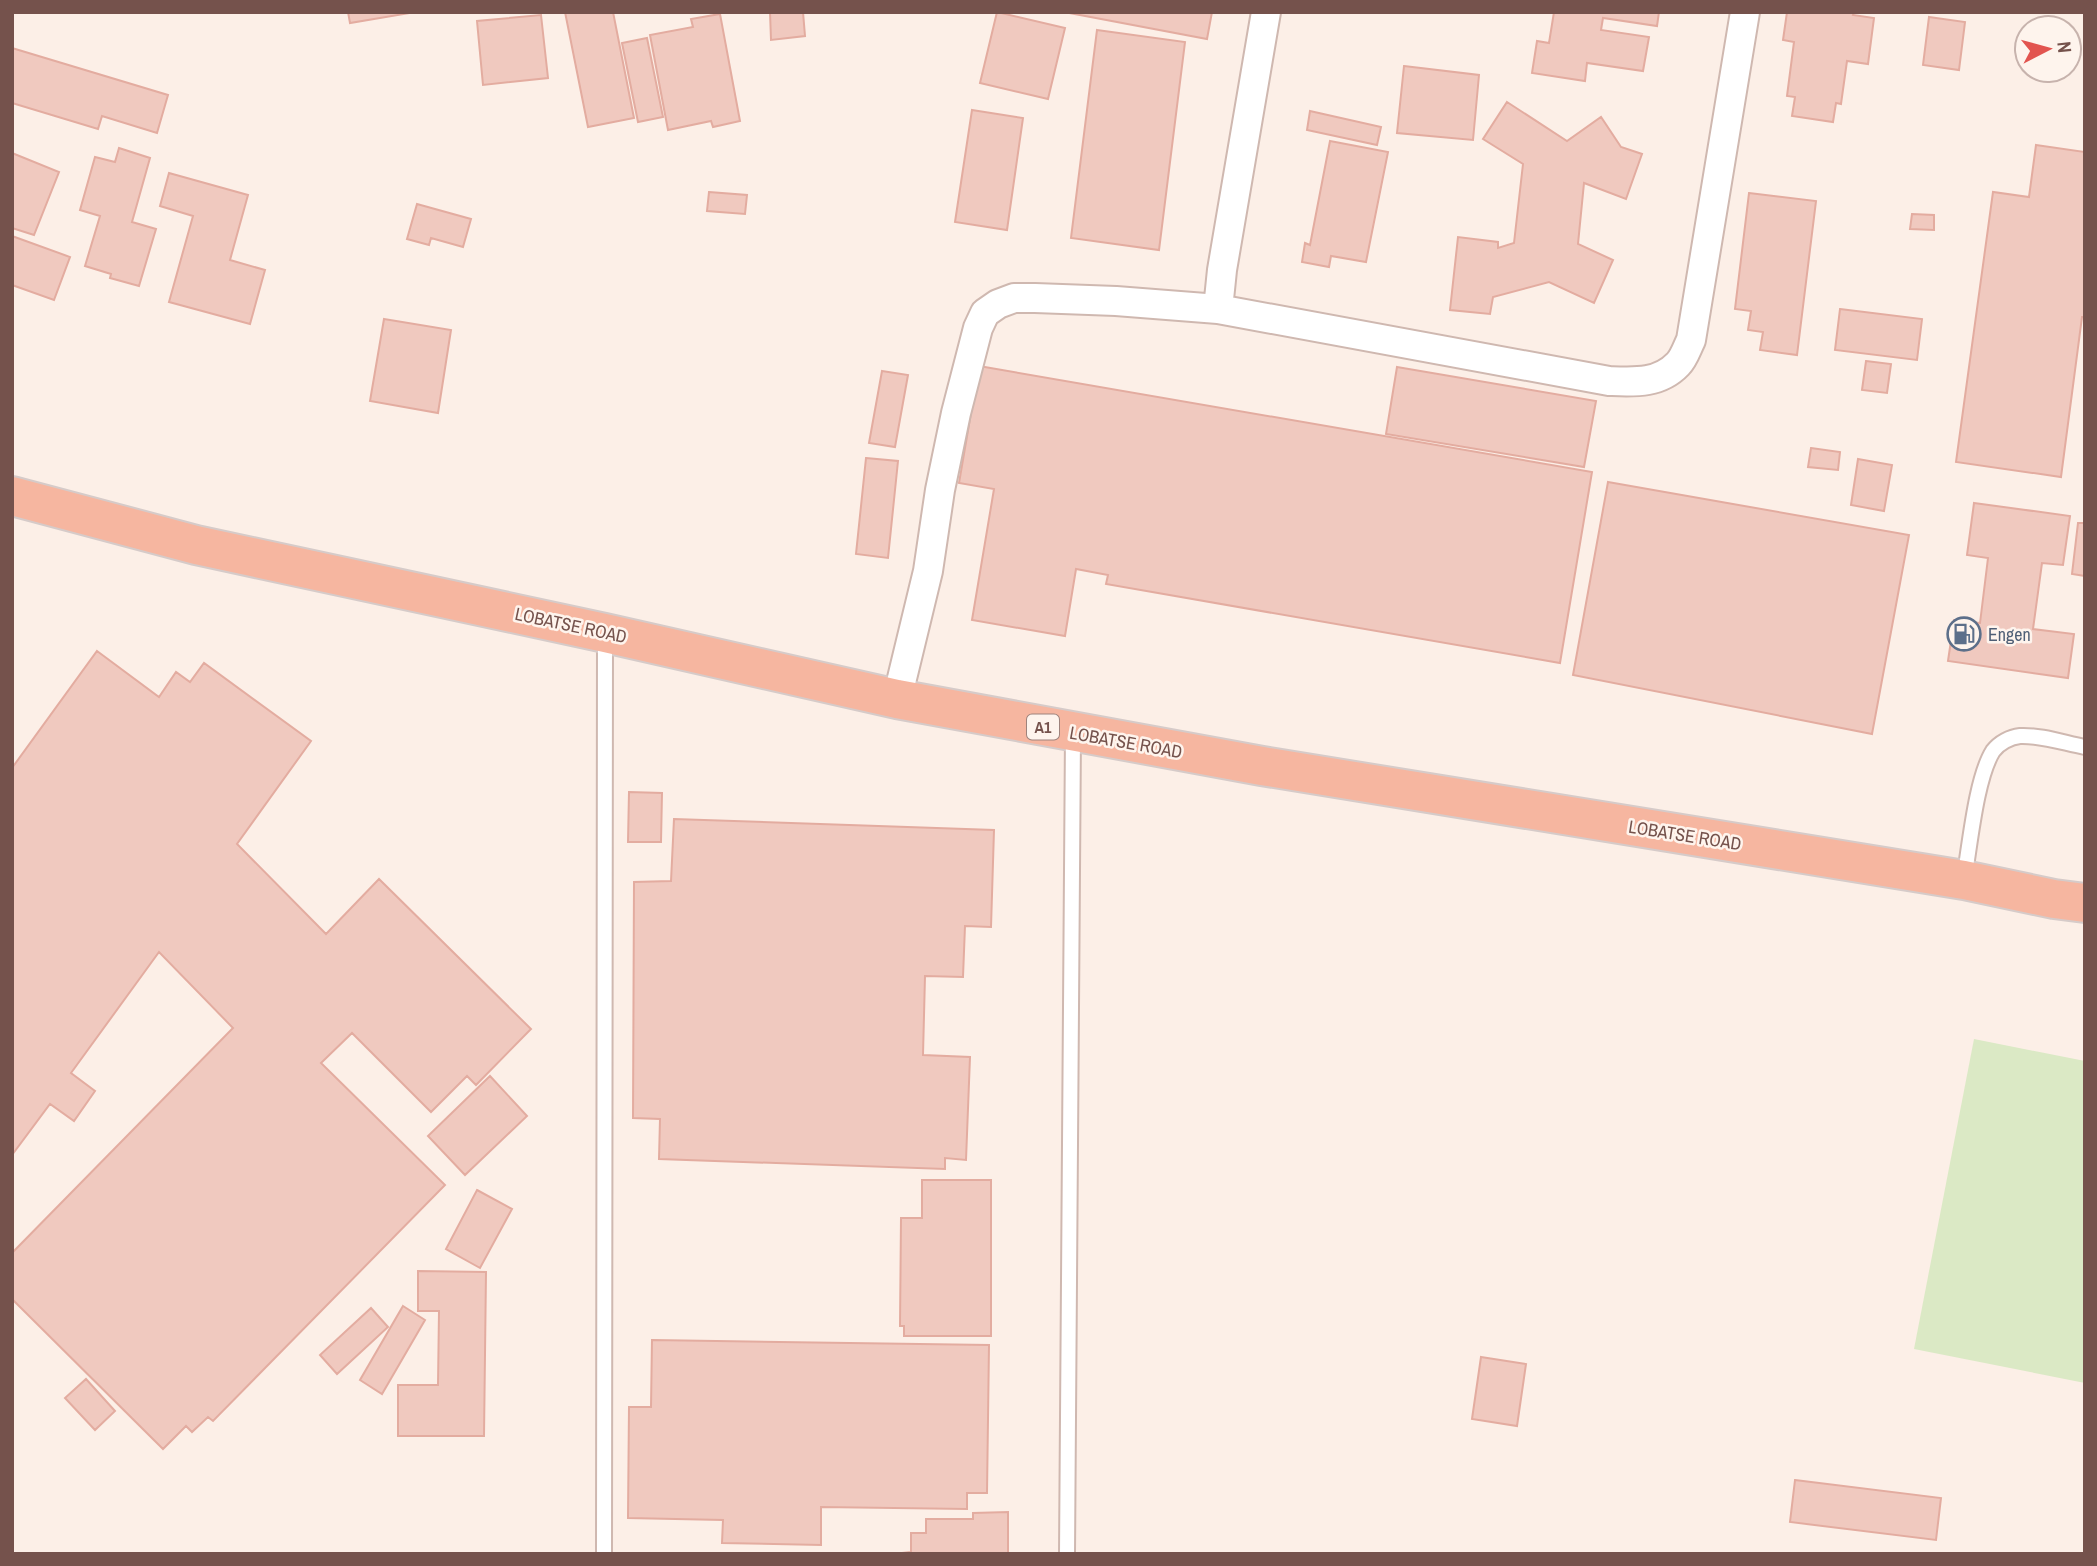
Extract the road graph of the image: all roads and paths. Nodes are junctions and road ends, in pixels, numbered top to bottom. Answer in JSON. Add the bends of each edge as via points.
{"nodes":[{"id":1,"x":1266,"y":12,"type":"edge"},
{"id":2,"x":1745,"y":12,"type":"edge"},
{"id":3,"x":1218,"y":309,"type":"junction"},
{"id":4,"x":12,"y":496,"type":"edge"},
{"id":5,"x":605,"y":633,"type":"junction"},
{"id":6,"x":897,"y":699,"type":"junction"},
{"id":7,"x":1073,"y":733,"type":"junction"},
{"id":8,"x":2085,"y":747,"type":"edge"},
{"id":9,"x":1964,"y":880,"type":"junction"},
{"id":10,"x":2085,"y":903,"type":"edge"},
{"id":11,"x":604,"y":1554,"type":"edge"},
{"id":12,"x":1067,"y":1554,"type":"edge"}],
"edges":[{"from":1,"to":3,"type":"street"},
{"from":2,"to":3,"type":"street","via":[[1691,340],[1679,363],[1662,377],[1609,381]]},
{"from":3,"to":6,"type":"street","via":[[1014,298],[985,313],[956,413],[928,571]]},
{"from":4,"to":5,"type":"highway","name":"LOBATSE ROAD","number":"A1","via":[[195,545]]},
{"from":5,"to":6,"type":"highway","name":"LOBATSE ROAD","number":"A1"},
{"from":5,"to":11,"type":"lane"},
{"from":6,"to":7,"type":"highway","name":"LOBATSE ROAD","number":"A1"},
{"from":7,"to":9,"type":"highway","name":"LOBATSE ROAD","number":"A1"},
{"from":7,"to":12,"type":"lane"},
{"from":8,"to":9,"type":"lane","via":[[2020,736],[1994,749],[1983,771]]},
{"from":9,"to":10,"type":"highway","name":"LOBATSE ROAD","number":"A1"}]}
